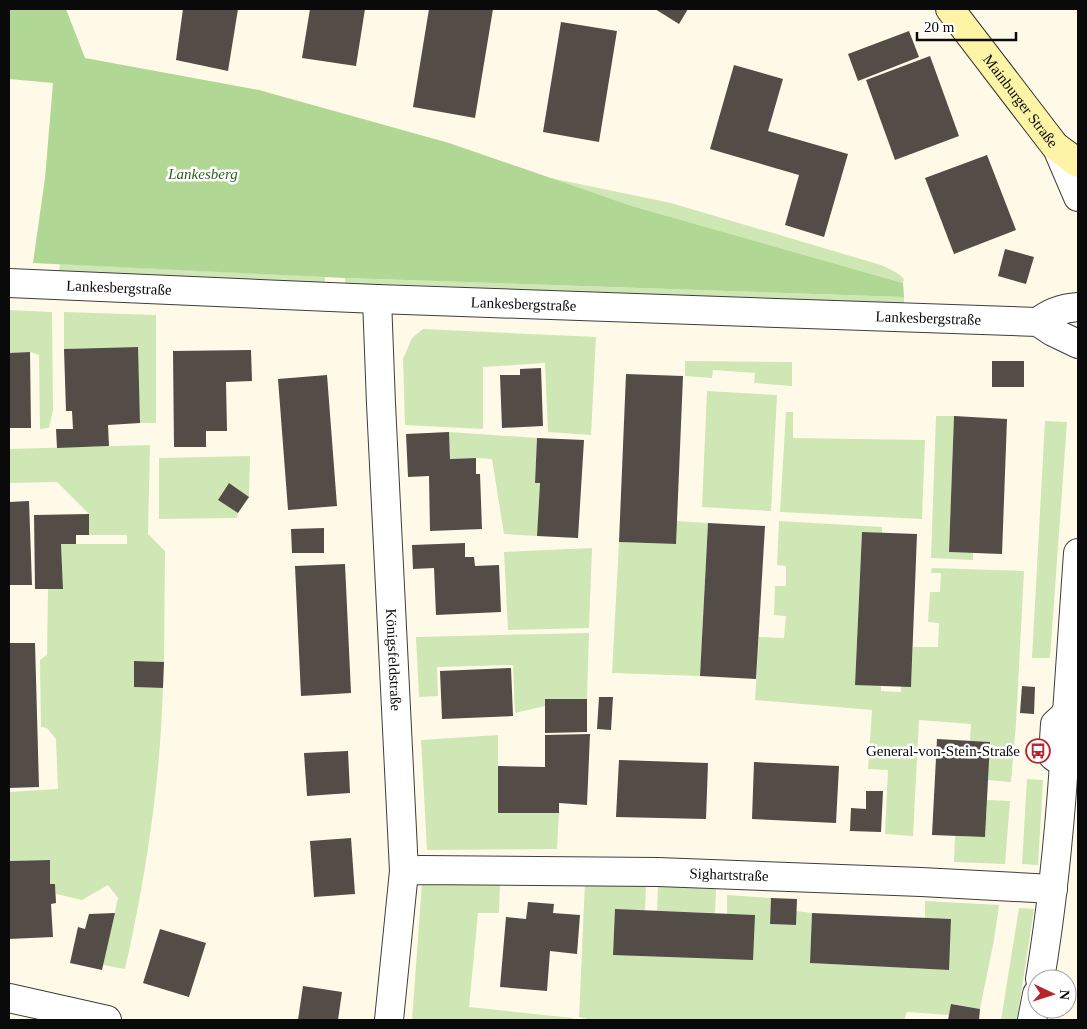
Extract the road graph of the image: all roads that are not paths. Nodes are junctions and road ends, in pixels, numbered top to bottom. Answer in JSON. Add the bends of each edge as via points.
{"nodes":[{"id":1,"x":950,"y":9,"type":"edge"},
{"id":2,"x":1068,"y":156,"type":"edge"},
{"id":3,"x":1078,"y":197,"type":"edge"},
{"id":4,"x":9,"y":283,"type":"edge"},
{"id":5,"x":378,"y":299,"type":"junction"},
{"id":6,"x":1078,"y":307,"type":"edge"},
{"id":7,"x":1038,"y":322,"type":"junction"},
{"id":8,"x":1078,"y":344,"type":"edge"},
{"id":9,"x":1078,"y":554,"type":"edge"},
{"id":10,"x":404,"y":871,"type":"junction"},
{"id":11,"x":1053,"y":889,"type":"junction"},
{"id":12,"x":1041,"y":969,"type":"edge"},
{"id":13,"x":9,"y":998,"type":"edge"},
{"id":14,"x":107,"y":1020,"type":"edge"},
{"id":15,"x":389,"y":1020,"type":"edge"}],
"edges":[{"from":1,"to":2,"type":"main road","name":"Mainburger Straße"},
{"from":2,"to":3,"type":"street"},
{"from":4,"to":5,"type":"street","name":"Lankesbergstraße"},
{"from":5,"to":7,"type":"street","name":"Lankesbergstraße"},
{"from":5,"to":10,"type":"street","name":"Königsfeldstraße"},
{"from":6,"to":7,"type":"street","name":"Lankesbergstraße","via":[[1047,314]]},
{"from":7,"to":8,"type":"street","name":"Lankesbergstraße"},
{"from":9,"to":11,"type":"street","via":[[1067,713],[1078,726],[1076,757],[1064,764]]},
{"from":10,"to":11,"type":"street","name":"Sighartstraße","via":[[658,872]]},
{"from":10,"to":15,"type":"street","name":"Königsfeldstraße"},
{"from":11,"to":12,"type":"street"},
{"from":13,"to":14,"type":"street"}]}
